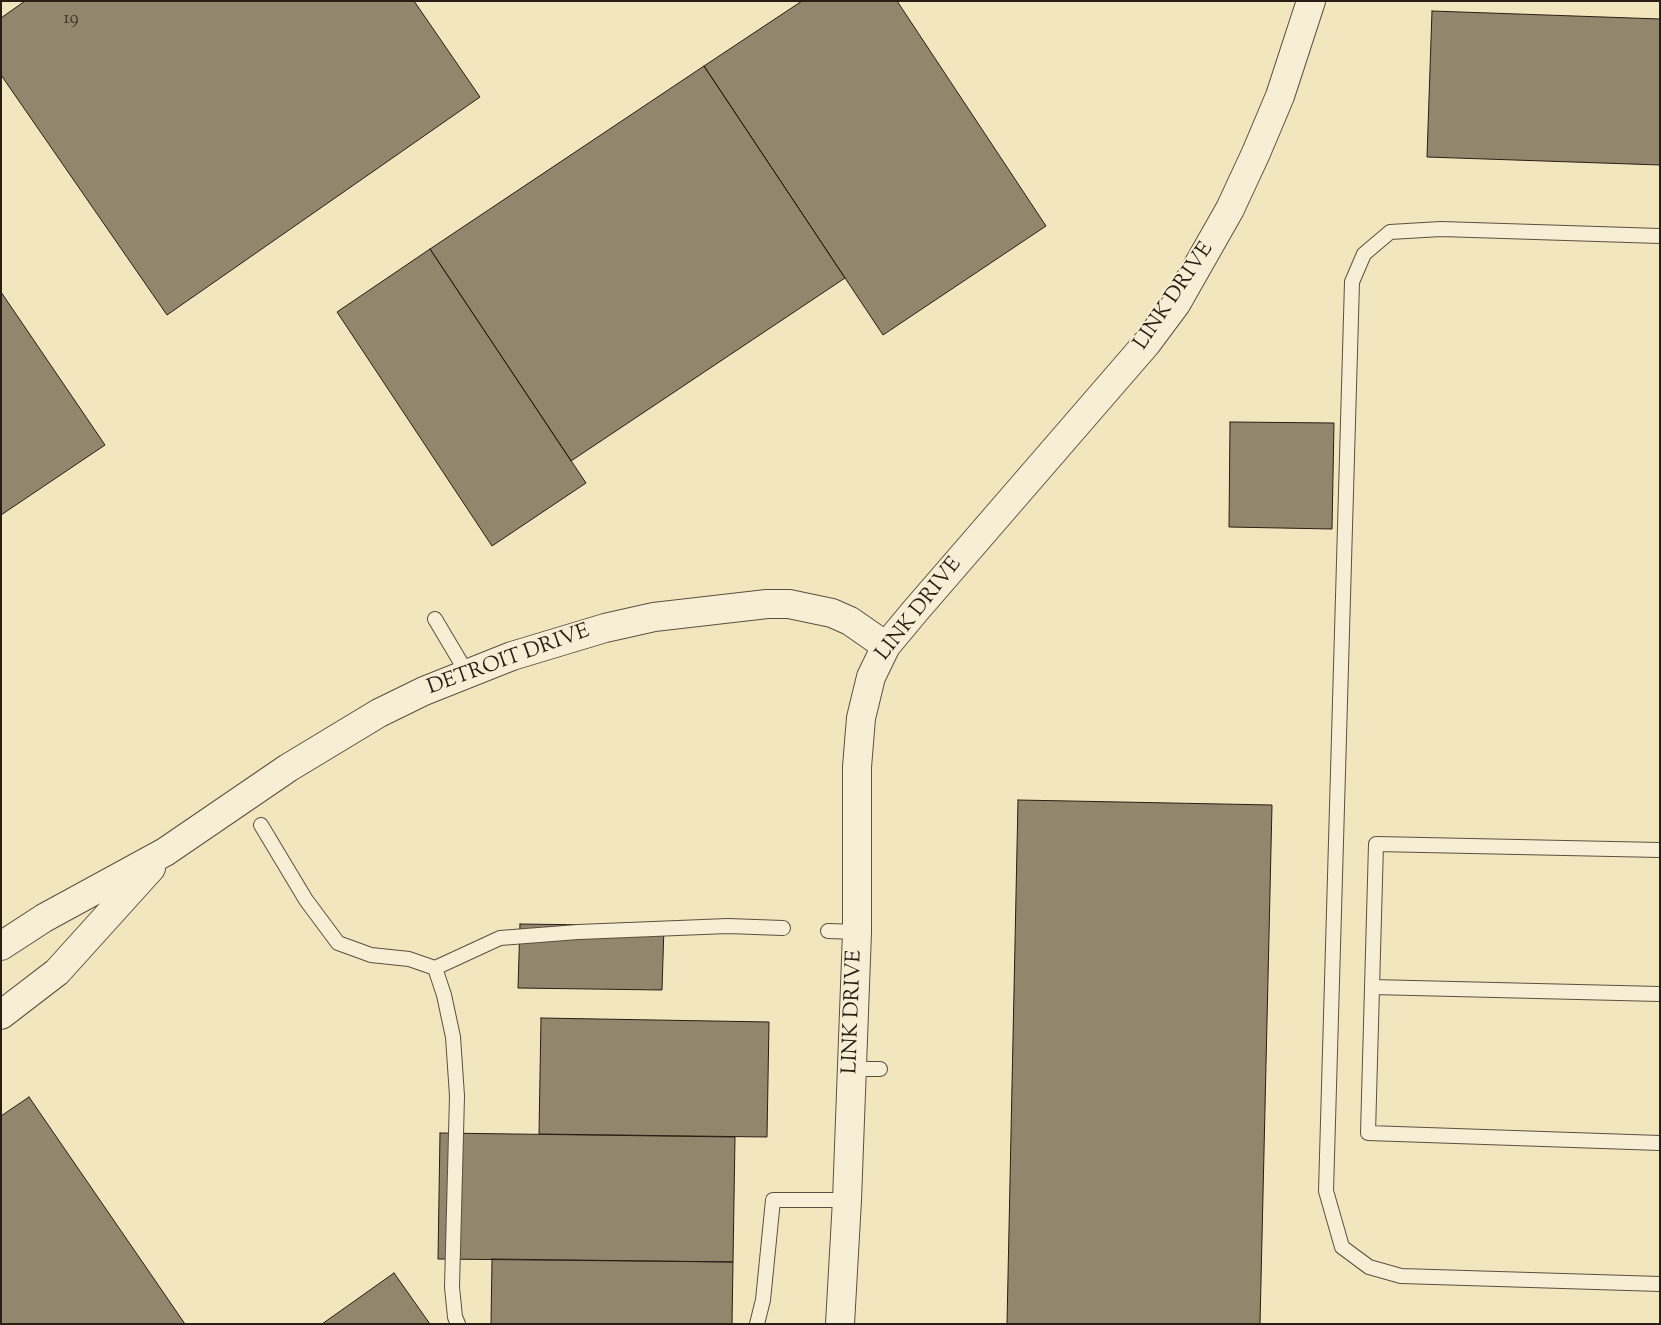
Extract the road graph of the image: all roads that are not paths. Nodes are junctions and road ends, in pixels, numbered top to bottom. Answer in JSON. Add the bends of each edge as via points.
{"nodes":[{"id":1,"x":1311,"y":1,"type":"edge"},
{"id":2,"x":1660,"y":236,"type":"edge"},
{"id":3,"x":434,"y":619,"type":"dead end"},
{"id":4,"x":886,"y":646,"type":"junction"},
{"id":5,"x":467,"y":673,"type":"junction"},
{"id":6,"x":261,"y":825,"type":"dead end"},
{"id":7,"x":1660,"y":850,"type":"edge"},
{"id":8,"x":165,"y":852,"type":"junction"},
{"id":9,"x":783,"y":928,"type":"dead end"},
{"id":10,"x":828,"y":931,"type":"dead end"},
{"id":11,"x":857,"y":932,"type":"junction"},
{"id":12,"x":1,"y":946,"type":"edge"},
{"id":13,"x":435,"y":968,"type":"junction"},
{"id":14,"x":1372,"y":987,"type":"junction"},
{"id":15,"x":1660,"y":994,"type":"edge"},
{"id":16,"x":1,"y":1015,"type":"edge"},
{"id":17,"x":852,"y":1069,"type":"junction"},
{"id":18,"x":880,"y":1069,"type":"dead end"},
{"id":19,"x":1660,"y":1143,"type":"edge"},
{"id":20,"x":847,"y":1200,"type":"junction"},
{"id":21,"x":1660,"y":1284,"type":"edge"},
{"id":22,"x":842,"y":1323,"type":"edge"},
{"id":23,"x":458,"y":1324,"type":"edge"},
{"id":24,"x":757,"y":1324,"type":"edge"}],
"edges":[{"from":1,"to":4,"type":"street","name":"LINK DRIVE","via":[[1280,96],[1256,153],[1230,209],[1176,304],[1147,343]]},
{"from":2,"to":21,"type":"lane","via":[[1441,229],[1390,232],[1364,254],[1352,282],[1326,1190],[1342,1246],[1369,1267],[1402,1276]]},
{"from":3,"to":5,"type":"lane"},
{"from":4,"to":5,"type":"street","name":"DETROIT DRIVE","via":[[832,613],[790,604],[767,604],[654,617],[605,628]]},
{"from":4,"to":11,"type":"street","name":"LINK DRIVE","via":[[872,677],[861,718],[857,767]]},
{"from":5,"to":8,"type":"street","name":"DETROIT DRIVE","via":[[380,713],[337,737]]},
{"from":6,"to":13,"type":"lane","via":[[306,900],[338,943],[371,955],[409,959]]},
{"from":7,"to":14,"type":"lane","via":[[1376,844]]},
{"from":8,"to":12,"type":"street","name":"DETROIT DRIVE","via":[[44,918]]},
{"from":8,"to":16,"type":"street","name":"DETROIT DRIVE","via":[[57,972]]},
{"from":9,"to":13,"type":"lane","via":[[728,926],[500,938]]},
{"from":10,"to":11,"type":"lane"},
{"from":11,"to":17,"type":"street","name":"LINK DRIVE"},
{"from":13,"to":23,"type":"lane","via":[[453,1037],[457,1096],[452,1287]]},
{"from":14,"to":15,"type":"lane"},
{"from":14,"to":19,"type":"lane","via":[[1368,1133]]},
{"from":17,"to":18,"type":"lane"},
{"from":17,"to":20,"type":"street","name":"LINK DRIVE"},
{"from":20,"to":22,"type":"street","name":"LINK DRIVE"},
{"from":20,"to":24,"type":"lane","via":[[773,1200],[763,1300]]}]}
